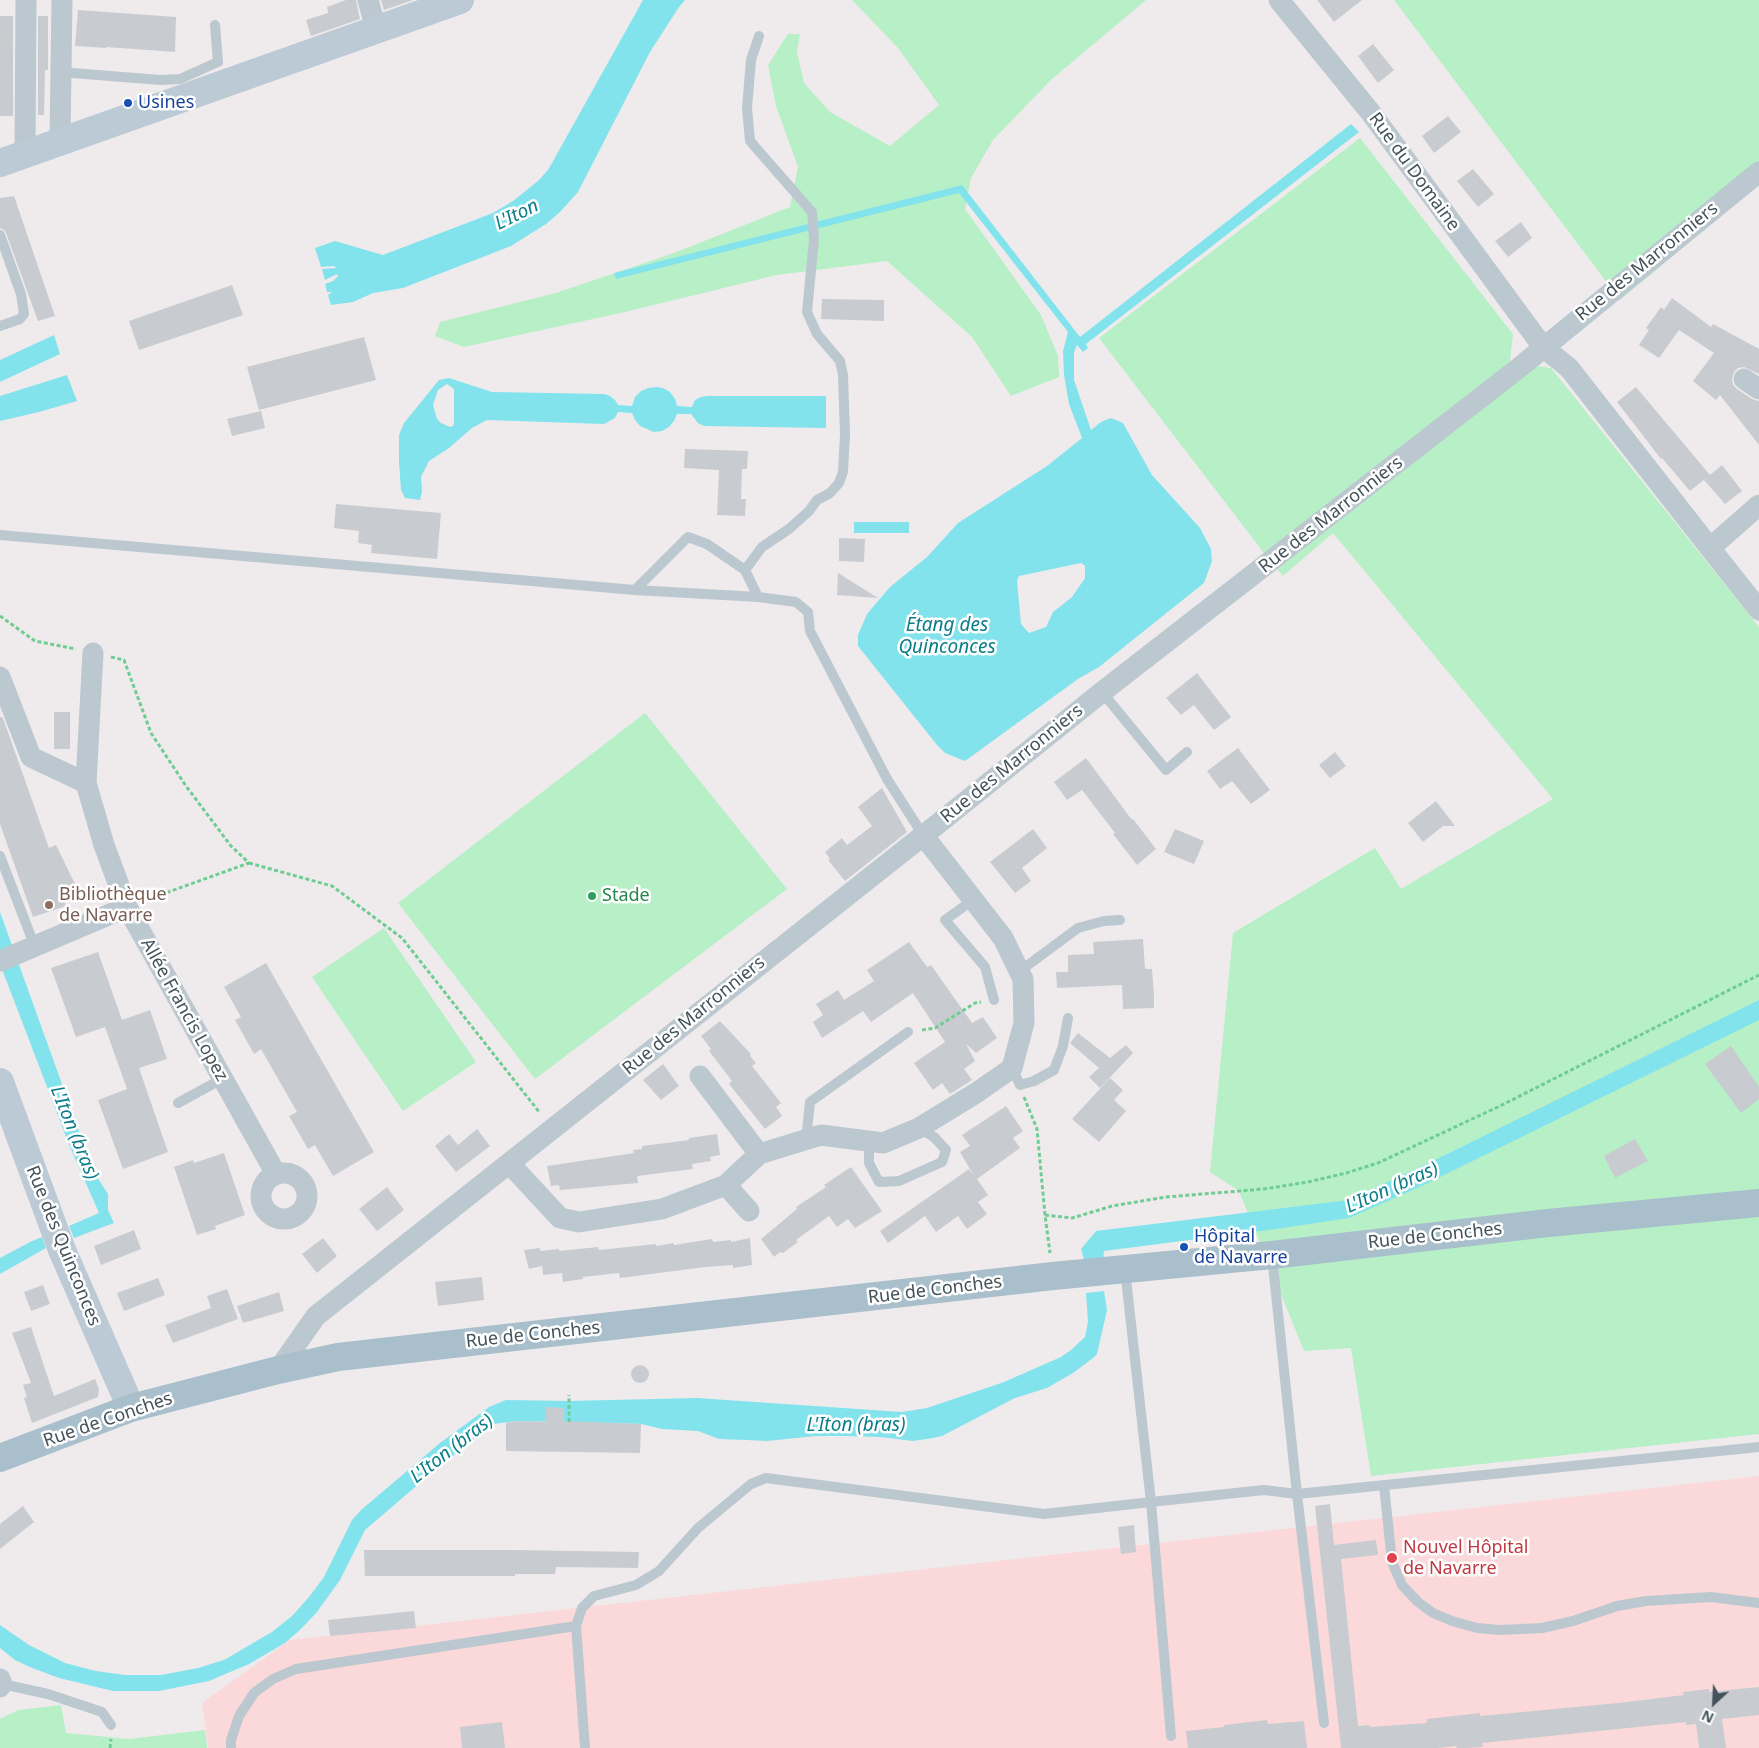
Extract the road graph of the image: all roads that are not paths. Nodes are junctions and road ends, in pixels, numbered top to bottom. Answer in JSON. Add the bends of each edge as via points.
{"nodes":[{"id":1,"x":26,"y":0,"type":"edge"},
{"id":2,"x":62,"y":0,"type":"edge"},
{"id":3,"x":368,"y":0,"type":"edge"},
{"id":4,"x":460,"y":0,"type":"edge"},
{"id":5,"x":1279,"y":0,"type":"edge"},
{"id":6,"x":215,"y":25,"type":"dead end"},
{"id":7,"x":376,"y":29,"type":"junction"},
{"id":8,"x":759,"y":36,"type":"dead end"},
{"id":9,"x":60,"y":72,"type":"junction"},
{"id":10,"x":60,"y":140,"type":"junction"},
{"id":11,"x":25,"y":153,"type":"junction"},
{"id":12,"x":0,"y":163,"type":"edge"},
{"id":13,"x":1759,"y":172,"type":"edge"},
{"id":14,"x":0,"y":235,"type":"edge"},
{"id":15,"x":0,"y":326,"type":"edge"},
{"id":16,"x":1543,"y":348,"type":"junction"},
{"id":17,"x":1759,"y":505,"type":"edge"},
{"id":18,"x":0,"y":535,"type":"edge"},
{"id":19,"x":1710,"y":548,"type":"junction"},
{"id":20,"x":745,"y":570,"type":"junction"},
{"id":21,"x":635,"y":590,"type":"junction"},
{"id":22,"x":758,"y":597,"type":"junction"},
{"id":23,"x":1759,"y":610,"type":"edge"},
{"id":24,"x":93,"y":653,"type":"road end"},
{"id":25,"x":0,"y":677,"type":"edge"},
{"id":26,"x":1102,"y":692,"type":"junction"},
{"id":27,"x":1187,"y":752,"type":"dead end"},
{"id":28,"x":86,"y":783,"type":"junction"},
{"id":29,"x":924,"y":835,"type":"junction"},
{"id":30,"x":0,"y":856,"type":"edge"},
{"id":31,"x":973,"y":900,"type":"junction"},
{"id":32,"x":127,"y":907,"type":"junction"},
{"id":33,"x":1120,"y":920,"type":"dead end"},
{"id":34,"x":27,"y":950,"type":"junction"},
{"id":35,"x":0,"y":961,"type":"edge"},
{"id":36,"x":1020,"y":971,"type":"junction"},
{"id":37,"x":994,"y":1000,"type":"road end"},
{"id":38,"x":1068,"y":1018,"type":"dead end"},
{"id":39,"x":908,"y":1032,"type":"road end"},
{"id":40,"x":700,"y":1076,"type":"dead end"},
{"id":41,"x":1016,"y":1076,"type":"junction"},
{"id":42,"x":222,"y":1079,"type":"junction"},
{"id":43,"x":0,"y":1082,"type":"edge"},
{"id":44,"x":178,"y":1104,"type":"dead end"},
{"id":45,"x":919,"y":1128,"type":"junction"},
{"id":46,"x":8,"y":1129,"type":"edge"},
{"id":47,"x":806,"y":1140,"type":"junction"},
{"id":48,"x":869,"y":1141,"type":"junction"},
{"id":49,"x":760,"y":1154,"type":"junction"},
{"id":50,"x":509,"y":1163,"type":"junction"},
{"id":51,"x":276,"y":1174,"type":"dead end"},
{"id":52,"x":726,"y":1186,"type":"junction"},
{"id":53,"x":1759,"y":1203,"type":"edge"},
{"id":54,"x":750,"y":1210,"type":"dead end"},
{"id":55,"x":1272,"y":1255,"type":"junction"},
{"id":56,"x":1118,"y":1270,"type":"junction"},
{"id":57,"x":278,"y":1370,"type":"junction"},
{"id":58,"x":131,"y":1408,"type":"junction"},
{"id":59,"x":1759,"y":1447,"type":"edge"},
{"id":60,"x":0,"y":1458,"type":"edge"},
{"id":61,"x":1384,"y":1485,"type":"junction"},
{"id":62,"x":1297,"y":1494,"type":"junction"},
{"id":63,"x":1151,"y":1502,"type":"junction"},
{"id":64,"x":1759,"y":1603,"type":"edge"},
{"id":65,"x":576,"y":1626,"type":"junction"},
{"id":66,"x":1,"y":1683,"type":"edge"},
{"id":67,"x":1324,"y":1723,"type":"dead end"},
{"id":68,"x":111,"y":1725,"type":"dead end"},
{"id":69,"x":1171,"y":1736,"type":"dead end"},
{"id":70,"x":231,"y":1748,"type":"edge"},
{"id":71,"x":585,"y":1748,"type":"edge"}],
"edges":[{"from":1,"to":11,"type":"street"},
{"from":2,"to":9,"type":"street"},
{"from":3,"to":7,"type":"street"},
{"from":4,"to":7,"type":"main road"},
{"from":5,"to":16,"type":"street","name":"Rue du Domaine","via":[[1371,113]]},
{"from":6,"to":9,"type":"lane","via":[[218,62],[180,79]]},
{"from":7,"to":10,"type":"main road"},
{"from":8,"to":20,"type":"lane","via":[[751,69],[750,140],[812,212],[814,239],[807,312],[817,334],[840,361],[845,434],[843,472],[839,483],[789,528],[762,547]]},
{"from":9,"to":10,"type":"street"},
{"from":10,"to":11,"type":"main road"},
{"from":11,"to":12,"type":"main road"},
{"from":13,"to":16,"type":"street","name":"Rue des Marronniers"},
{"from":14,"to":15,"type":"lane","via":[[21,294],[24,314],[20,319]]},
{"from":16,"to":19,"type":"street","name":"Rue du Domaine","via":[[1570,368]]},
{"from":16,"to":26,"type":"street","name":"Rue des Marronniers"},
{"from":17,"to":19,"type":"street"},
{"from":18,"to":21,"type":"lane"},
{"from":19,"to":23,"type":"street"},
{"from":20,"to":21,"type":"lane","via":[[707,544],[688,537]]},
{"from":20,"to":22,"type":"lane"},
{"from":21,"to":22,"type":"lane"},
{"from":22,"to":29,"type":"lane","via":[[796,602],[808,612],[814,640],[887,779]]},
{"from":24,"to":28,"type":"street","name":"Allée Francis Lopez"},
{"from":25,"to":28,"type":"street","via":[[30,758]]},
{"from":26,"to":27,"type":"lane","via":[[1166,770]]},
{"from":26,"to":29,"type":"street","name":"Rue des Marronniers"},
{"from":28,"to":32,"type":"street","name":"Allée Francis Lopez","via":[[104,846]]},
{"from":29,"to":31,"type":"street"},
{"from":29,"to":50,"type":"street","name":"Rue des Marronniers"},
{"from":30,"to":34,"type":"lane"},
{"from":31,"to":36,"type":"street","via":[[1003,938]]},
{"from":31,"to":37,"type":"lane","via":[[945,920],[985,968]]},
{"from":32,"to":34,"type":"street"},
{"from":32,"to":42,"type":"street","name":"Allée Francis Lopez"},
{"from":33,"to":36,"type":"lane","via":[[1078,928]]},
{"from":34,"to":35,"type":"street"},
{"from":36,"to":41,"type":"street","via":[[1024,1023]]},
{"from":38,"to":41,"type":"lane","via":[[1054,1070],[1034,1081]]},
{"from":39,"to":47,"type":"lane","via":[[810,1102]]},
{"from":40,"to":49,"type":"street"},
{"from":41,"to":45,"type":"street","via":[[976,1093]]},
{"from":42,"to":44,"type":"lane"},
{"from":42,"to":51,"type":"street","name":"Allée Francis Lopez"},
{"from":43,"to":46,"type":"main road","name":"Rue des Quinconces"},
{"from":45,"to":48,"type":"street","via":[[882,1143]]},
{"from":45,"to":48,"type":"lane","via":[[946,1150],[942,1162],[898,1181],[879,1182],[869,1163]]},
{"from":46,"to":58,"type":"main road","name":"Rue des Quinconces"},
{"from":47,"to":48,"type":"street","via":[[821,1135]]},
{"from":47,"to":49,"type":"street"},
{"from":49,"to":52,"type":"street"},
{"from":50,"to":52,"type":"street","via":[[560,1218],[579,1222],[662,1209]]},
{"from":50,"to":57,"type":"street","name":"Rue des Marronniers","via":[[316,1316]]},
{"from":52,"to":54,"type":"street"},
{"from":53,"to":55,"type":"main road","name":"Rue de Conches"},
{"from":55,"to":56,"type":"main road","name":"Rue de Conches"},
{"from":55,"to":62,"type":"lane"},
{"from":56,"to":57,"type":"main road","name":"Rue de Conches","via":[[338,1357]]},
{"from":56,"to":63,"type":"lane"},
{"from":57,"to":58,"type":"main road","name":"Rue de Conches"},
{"from":58,"to":60,"type":"main road","name":"Rue de Conches"},
{"from":59,"to":61,"type":"lane"},
{"from":61,"to":62,"type":"lane"},
{"from":61,"to":64,"type":"lane","via":[[1392,1562],[1402,1585],[1418,1602],[1452,1622],[1500,1630],[1542,1628],[1646,1601],[1711,1597]]},
{"from":62,"to":63,"type":"lane","via":[[1264,1490]]},
{"from":62,"to":67,"type":"lane"},
{"from":63,"to":65,"type":"lane","via":[[1044,1514],[766,1478],[751,1484],[698,1528],[659,1571],[636,1585],[594,1596],[582,1608]]},
{"from":63,"to":69,"type":"lane"},
{"from":65,"to":70,"type":"lane","via":[[296,1669],[273,1679],[254,1693],[239,1716]]},
{"from":65,"to":71,"type":"lane"},
{"from":66,"to":68,"type":"lane","via":[[102,1712]]}]}
